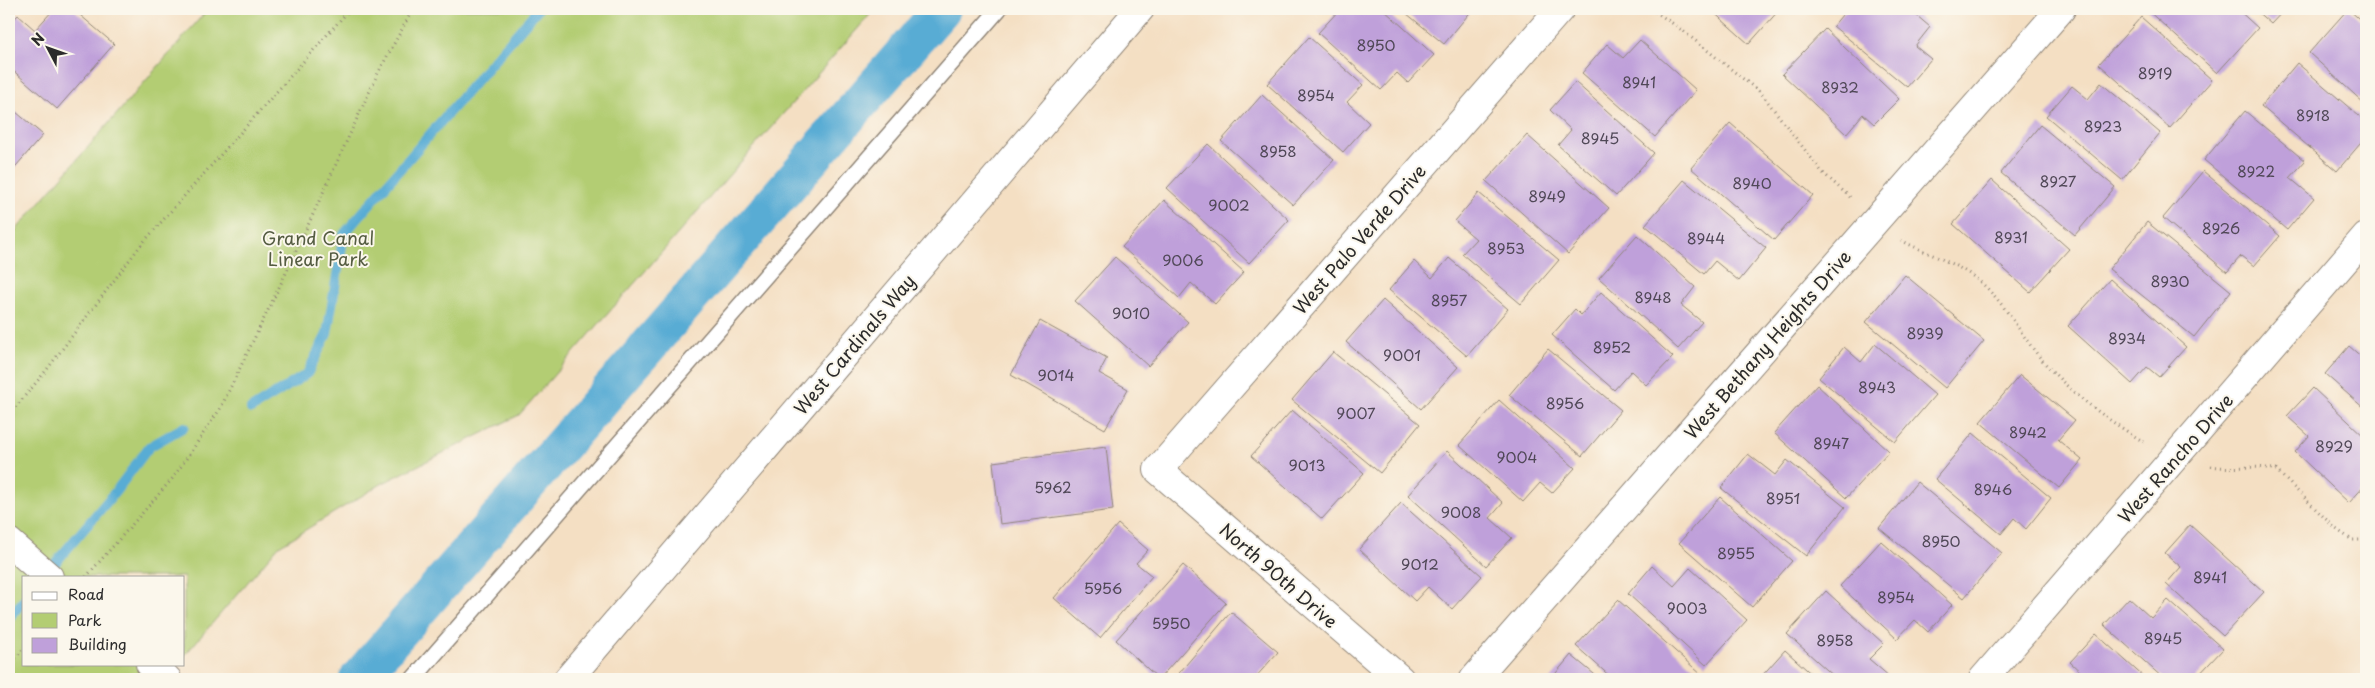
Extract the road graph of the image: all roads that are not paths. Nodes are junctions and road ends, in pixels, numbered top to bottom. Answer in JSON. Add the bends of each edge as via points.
{"nodes":[{"id":1,"x":999,"y":9,"type":"edge"},
{"id":2,"x":1140,"y":9,"type":"edge"},
{"id":3,"x":1560,"y":9,"type":"edge"},
{"id":4,"x":2060,"y":9,"type":"edge"},
{"id":5,"x":2366,"y":236,"type":"edge"},
{"id":6,"x":1158,"y":470,"type":"joint"},
{"id":7,"x":9,"y":542,"type":"edge"},
{"id":8,"x":48,"y":576,"type":"edge"},
{"id":9,"x":413,"y":679,"type":"edge"},
{"id":10,"x":568,"y":679,"type":"edge"},
{"id":11,"x":1400,"y":679,"type":"edge"},
{"id":12,"x":1474,"y":679,"type":"edge"},
{"id":13,"x":1983,"y":679,"type":"edge"}],
"edges":[{"from":1,"to":9,"type":"lane"},
{"from":2,"to":10,"type":"street","name":"West Cardinals Way"},
{"from":3,"to":6,"type":"street","name":"West Palo Verde Drive"},
{"from":4,"to":12,"type":"street","name":"West Bethany Heights Drive"},
{"from":5,"to":13,"type":"street","name":"West Rancho Drive"},
{"from":6,"to":11,"type":"street","name":"North 90th Drive"},
{"from":7,"to":8,"type":"street"}]}
